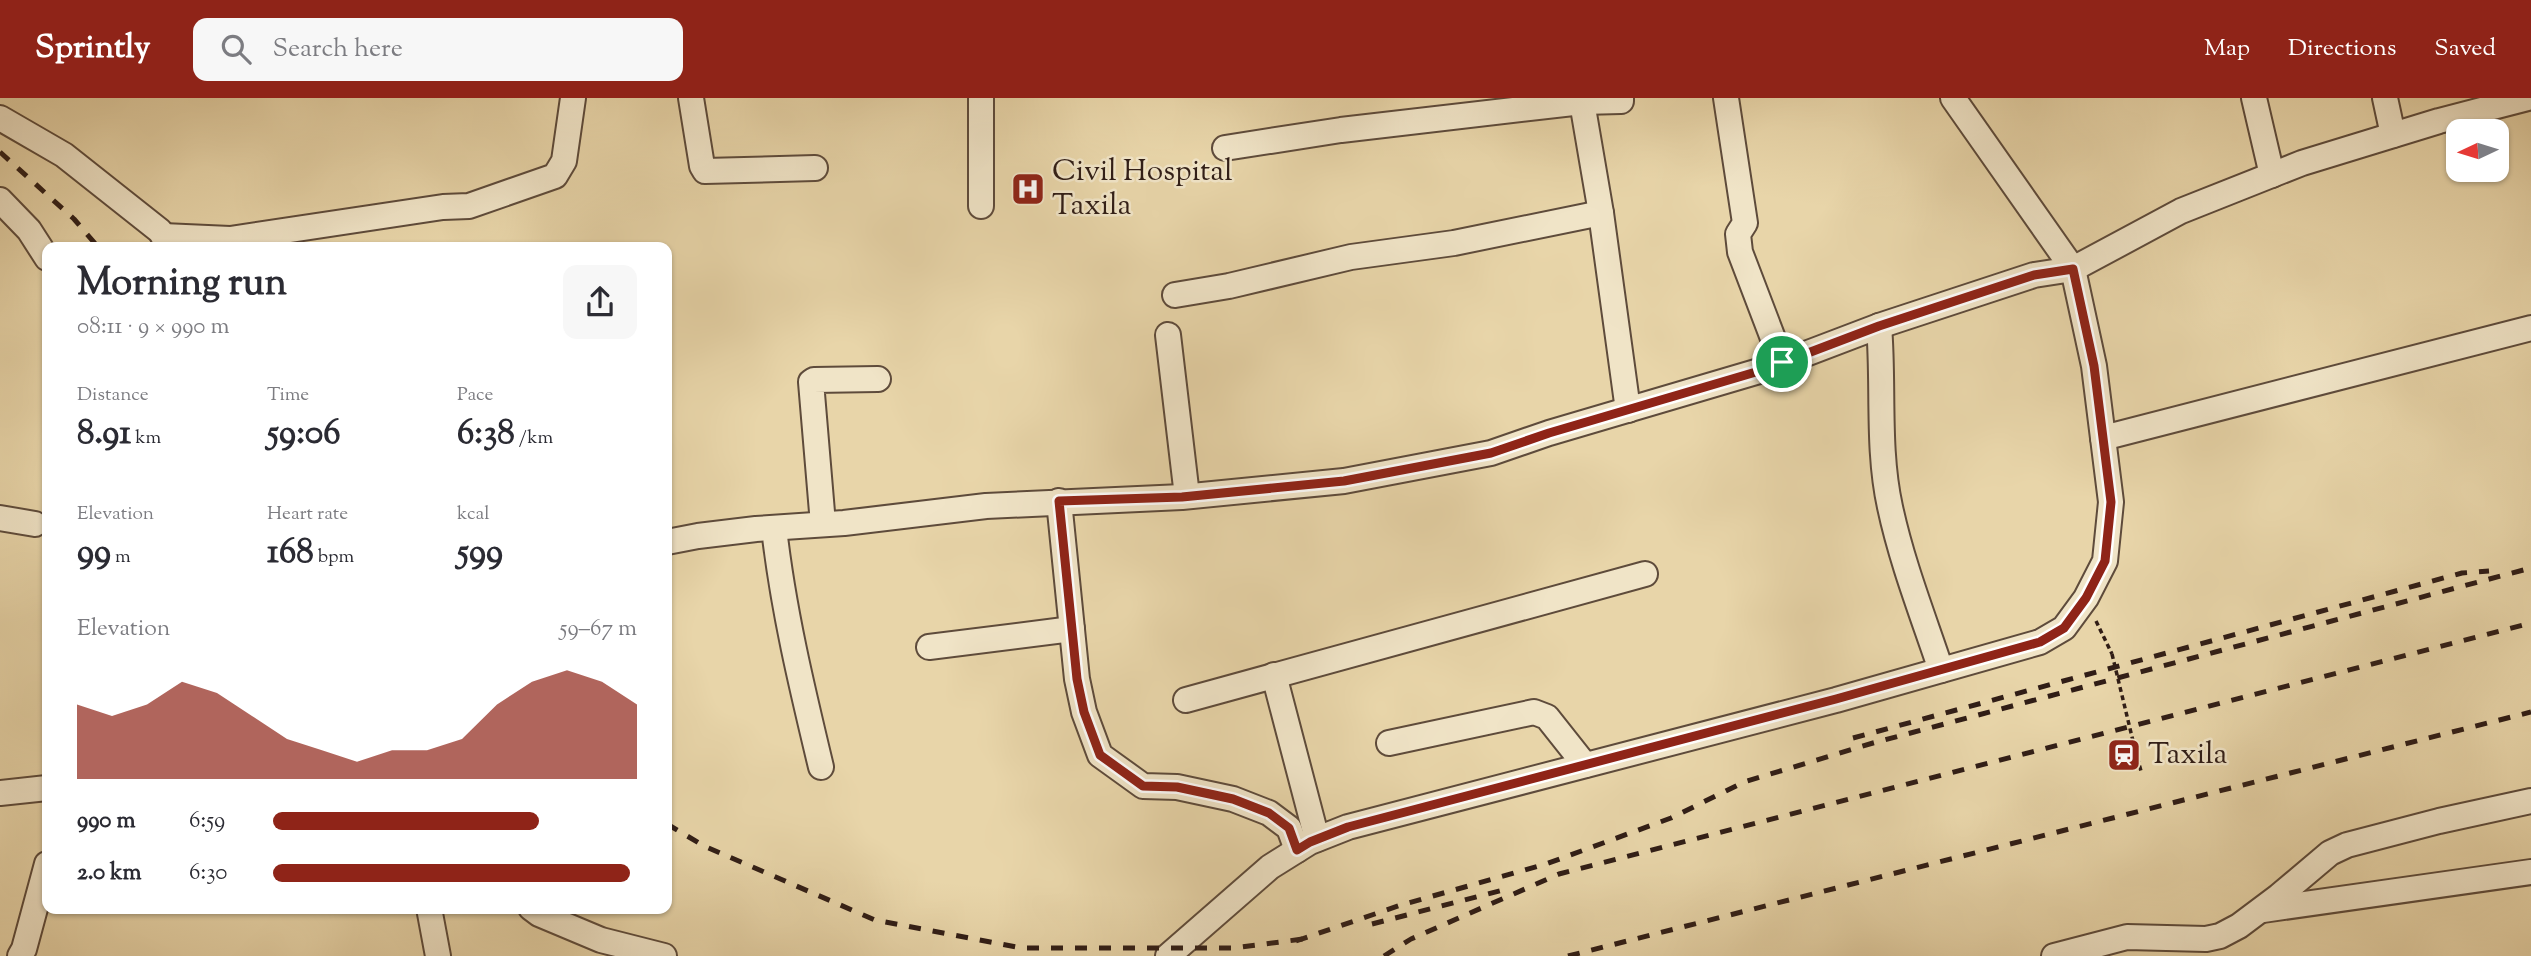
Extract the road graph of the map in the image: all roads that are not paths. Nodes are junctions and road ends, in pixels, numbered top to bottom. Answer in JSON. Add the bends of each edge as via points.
{"nodes":[{"id":1,"x":573,"y":98,"type":"edge"},
{"id":2,"x":691,"y":98,"type":"edge"},
{"id":3,"x":981,"y":98,"type":"edge"},
{"id":4,"x":1620,"y":98,"type":"edge"},
{"id":5,"x":1726,"y":98,"type":"edge"},
{"id":6,"x":1953,"y":98,"type":"edge"},
{"id":7,"x":2254,"y":98,"type":"edge"},
{"id":8,"x":2385,"y":98,"type":"edge"},
{"id":9,"x":2520,"y":99,"type":"edge"},
{"id":10,"x":1582,"y":102,"type":"junction"},
{"id":11,"x":1506,"y":105,"type":"edge"},
{"id":12,"x":1450,"y":107,"type":"edge"},
{"id":13,"x":0,"y":118,"type":"edge"},
{"id":14,"x":2393,"y":135,"type":"junction"},
{"id":15,"x":1225,"y":148,"type":"dead end"},
{"id":16,"x":815,"y":168,"type":"dead end"},
{"id":17,"x":2272,"y":175,"type":"junction"},
{"id":18,"x":0,"y":200,"type":"edge"},
{"id":19,"x":981,"y":206,"type":"dead end"},
{"id":20,"x":1601,"y":214,"type":"junction"},
{"id":21,"x":166,"y":241,"type":"edge"},
{"id":22,"x":42,"y":250,"type":"edge"},
{"id":23,"x":2073,"y":269,"type":"junction"},
{"id":24,"x":1175,"y":295,"type":"dead end"},
{"id":25,"x":1879,"y":326,"type":"junction"},
{"id":26,"x":2531,"y":328,"type":"edge"},
{"id":27,"x":1168,"y":335,"type":"dead end"},
{"id":28,"x":1782,"y":362,"type":"junction"},
{"id":29,"x":878,"y":379,"type":"dead end"},
{"id":30,"x":1628,"y":410,"type":"junction"},
{"id":31,"x":2103,"y":438,"type":"junction"},
{"id":32,"x":1187,"y":496,"type":"junction"},
{"id":33,"x":1059,"y":501,"type":"junction"},
{"id":34,"x":0,"y":518,"type":"edge"},
{"id":35,"x":35,"y":524,"type":"dead end"},
{"id":36,"x":823,"y":524,"type":"junction"},
{"id":37,"x":774,"y":528,"type":"junction"},
{"id":38,"x":672,"y":541,"type":"edge"},
{"id":39,"x":1645,"y":574,"type":"dead end"},
{"id":40,"x":1072,"y":629,"type":"junction"},
{"id":41,"x":929,"y":647,"type":"dead end"},
{"id":42,"x":1941,"y":670,"type":"junction"},
{"id":43,"x":1274,"y":675,"type":"junction"},
{"id":44,"x":1186,"y":700,"type":"dead end"},
{"id":45,"x":1389,"y":743,"type":"dead end"},
{"id":46,"x":1585,"y":765,"type":"junction"},
{"id":47,"x":821,"y":767,"type":"dead end"},
{"id":48,"x":42,"y":789,"type":"edge"},
{"id":49,"x":0,"y":793,"type":"edge"},
{"id":50,"x":2531,"y":801,"type":"edge"},
{"id":51,"x":1307,"y":845,"type":"junction"},
{"id":52,"x":2531,"y":872,"type":"edge"},
{"id":53,"x":42,"y":881,"type":"edge"},
{"id":54,"x":2259,"y":911,"type":"junction"},
{"id":55,"x":430,"y":914,"type":"edge"},
{"id":56,"x":539,"y":914,"type":"edge"},
{"id":57,"x":2226,"y":946,"type":"edge"},
{"id":58,"x":20,"y":956,"type":"edge"},
{"id":59,"x":36,"y":956,"type":"edge"},
{"id":60,"x":438,"y":956,"type":"edge"},
{"id":61,"x":664,"y":956,"type":"edge"},
{"id":62,"x":1168,"y":956,"type":"edge"},
{"id":63,"x":2054,"y":956,"type":"edge"}],
"edges":[{"from":1,"to":21,"type":"street","via":[[564,161],[555,176],[469,206],[230,239]]},
{"from":2,"to":16,"type":"street","via":[[705,171]]},
{"from":3,"to":19,"type":"street"},
{"from":4,"to":10,"type":"street"},
{"from":5,"to":28,"type":"street","via":[[1745,223],[1738,234],[1740,252]]},
{"from":6,"to":23,"type":"street"},
{"from":7,"to":17,"type":"street"},
{"from":8,"to":14,"type":"street"},
{"from":9,"to":14,"type":"street"},
{"from":10,"to":11,"type":"street"},
{"from":10,"to":20,"type":"street"},
{"from":11,"to":12,"type":"street"},
{"from":12,"to":15,"type":"street"},
{"from":13,"to":21,"type":"street","via":[[64,156]]},
{"from":14,"to":17,"type":"street"},
{"from":17,"to":23,"type":"street","via":[[2181,211]]},
{"from":18,"to":22,"type":"street"},
{"from":20,"to":24,"type":"street","via":[[1454,243],[1351,257]]},
{"from":20,"to":30,"type":"street"},
{"from":23,"to":25,"type":"street","via":[[2034,275]]},
{"from":23,"to":31,"type":"street","via":[[2094,366]]},
{"from":25,"to":28,"type":"street"},
{"from":25,"to":42,"type":"street","via":[[1880,411],[1890,505]]},
{"from":26,"to":31,"type":"street"},
{"from":27,"to":32,"type":"street"},
{"from":28,"to":30,"type":"street"},
{"from":29,"to":36,"type":"street","via":[[811,382]]},
{"from":30,"to":32,"type":"street","via":[[1491,453],[1344,481]]},
{"from":31,"to":42,"type":"street","via":[[2111,502],[2105,561],[2086,598],[2064,628],[2040,642]]},
{"from":32,"to":33,"type":"street"},
{"from":33,"to":36,"type":"street"},
{"from":33,"to":40,"type":"street"},
{"from":34,"to":35,"type":"street"},
{"from":36,"to":37,"type":"street"},
{"from":37,"to":38,"type":"street"},
{"from":37,"to":47,"type":"street","via":[[794,655]]},
{"from":39,"to":43,"type":"street"},
{"from":40,"to":41,"type":"street"},
{"from":40,"to":51,"type":"street","via":[[1084,712],[1100,755],[1143,786],[1177,787],[1233,799],[1269,813]]},
{"from":42,"to":46,"type":"street"},
{"from":43,"to":44,"type":"street"},
{"from":43,"to":51,"type":"street"},
{"from":45,"to":46,"type":"street","via":[[1534,712],[1547,717]]},
{"from":46,"to":51,"type":"street","via":[[1348,827]]},
{"from":48,"to":49,"type":"street"},
{"from":50,"to":54,"type":"street","via":[[2347,845],[2330,853]]},
{"from":51,"to":62,"type":"street","via":[[1270,867]]},
{"from":52,"to":54,"type":"street"},
{"from":53,"to":58,"type":"street"},
{"from":54,"to":57,"type":"street"},
{"from":55,"to":60,"type":"street"},
{"from":56,"to":61,"type":"street","via":[[601,940]]},
{"from":57,"to":63,"type":"street","via":[[2206,939],[2127,937]]},
{"from":58,"to":59,"type":"street"}]}
